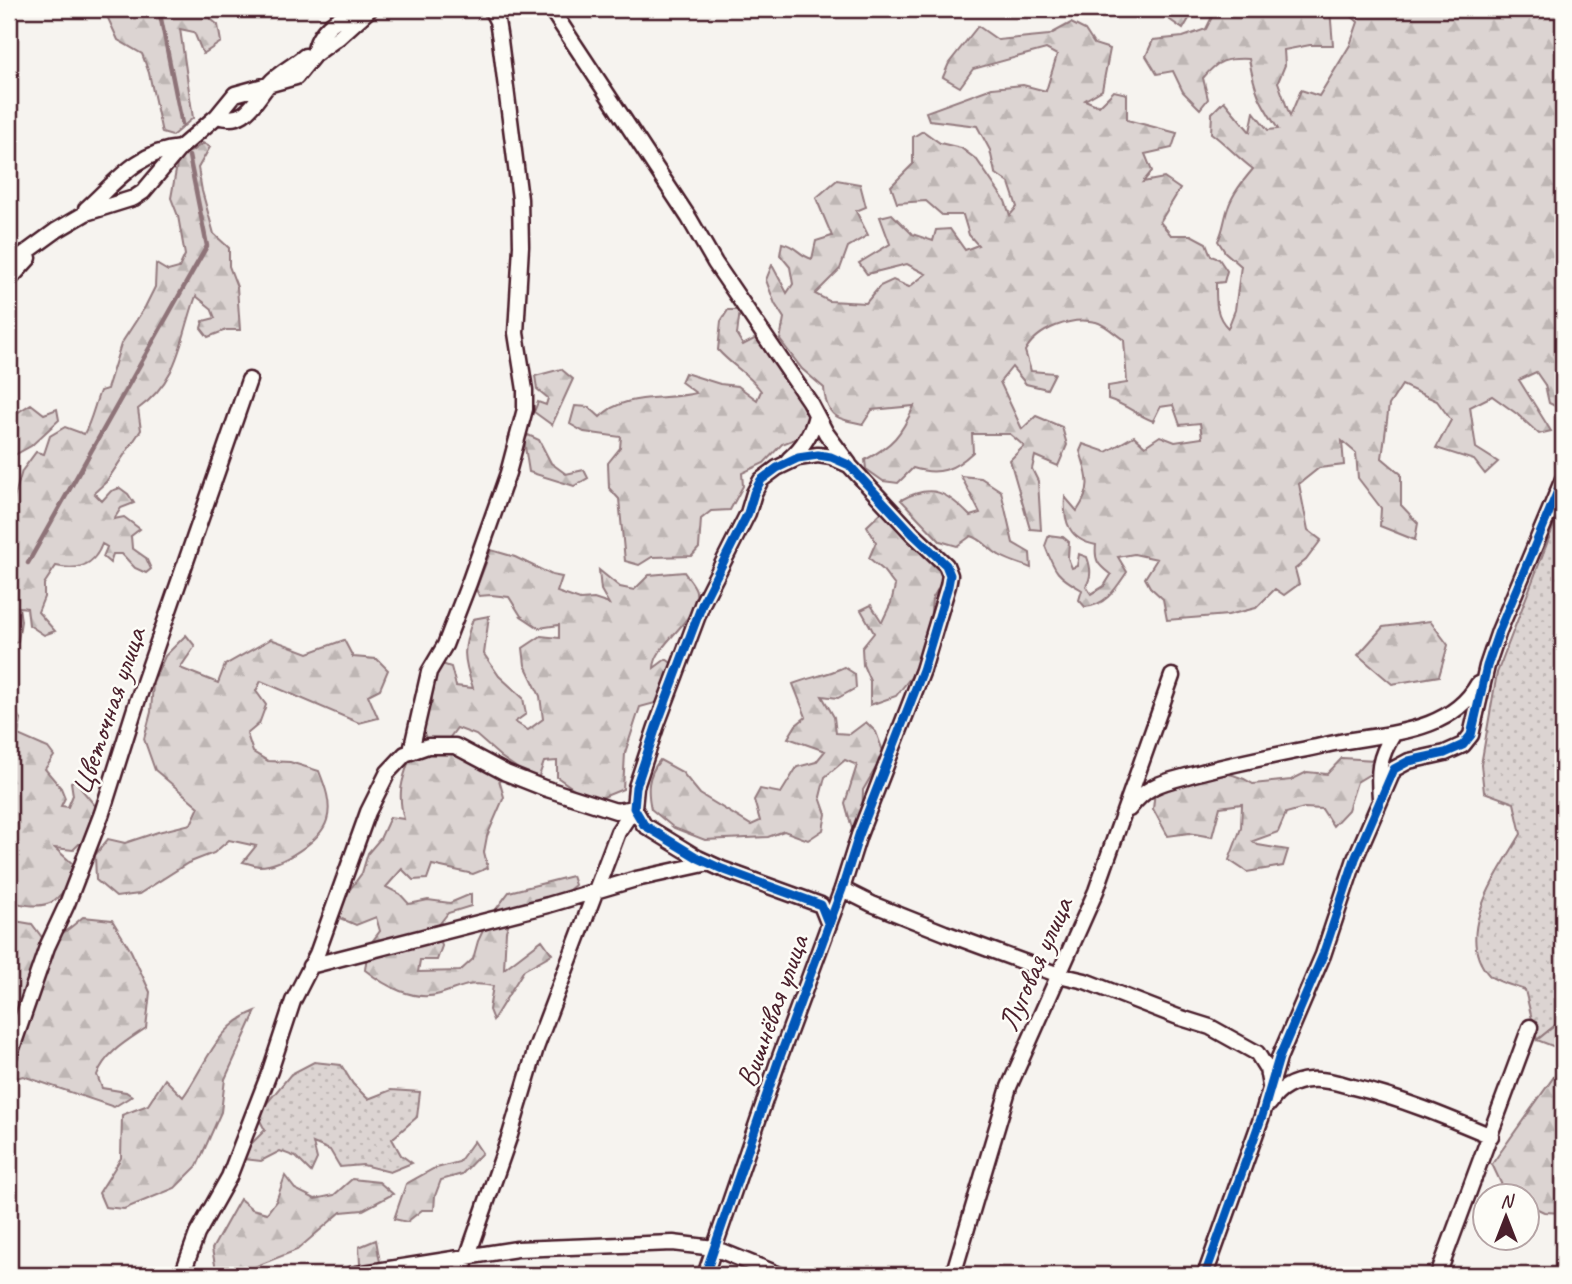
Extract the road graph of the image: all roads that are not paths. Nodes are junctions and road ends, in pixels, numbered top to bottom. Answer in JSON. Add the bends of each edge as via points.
{"nodes":[{"id":1,"x":491,"y":9,"type":"edge"},
{"id":2,"x":551,"y":9,"type":"edge"},
{"id":3,"x":369,"y":10,"type":"edge"},
{"id":4,"x":269,"y":84,"type":"junction"},
{"id":5,"x":217,"y":116,"type":"junction"},
{"id":6,"x":180,"y":148,"type":"junction"},
{"id":7,"x":74,"y":220,"type":"junction"},
{"id":8,"x":57,"y":230,"type":"junction"},
{"id":9,"x":9,"y":265,"type":"edge"},
{"id":10,"x":9,"y":280,"type":"edge"},
{"id":11,"x":249,"y":380,"type":"dead end"},
{"id":12,"x":816,"y":415,"type":"junction"},
{"id":13,"x":849,"y":465,"type":"junction"},
{"id":14,"x":777,"y":468,"type":"junction"},
{"id":15,"x":1563,"y":479,"type":"edge"},
{"id":16,"x":1487,"y":666,"type":"junction"},
{"id":17,"x":1172,"y":677,"type":"dead end"},
{"id":18,"x":1393,"y":735,"type":"junction"},
{"id":19,"x":411,"y":751,"type":"junction"},
{"id":20,"x":1380,"y":803,"type":"junction"},
{"id":21,"x":634,"y":808,"type":"junction"},
{"id":22,"x":1124,"y":816,"type":"junction"},
{"id":23,"x":709,"y":863,"type":"junction"},
{"id":24,"x":842,"y":889,"type":"junction"},
{"id":25,"x":597,"y":890,"type":"junction"},
{"id":26,"x":829,"y":925,"type":"junction"},
{"id":27,"x":310,"y":966,"type":"junction"},
{"id":28,"x":1059,"y":975,"type":"junction"},
{"id":29,"x":1530,"y":1027,"type":"dead end"},
{"id":30,"x":9,"y":1057,"type":"edge"},
{"id":31,"x":1270,"y":1088,"type":"junction"},
{"id":32,"x":1262,"y":1116,"type":"junction"},
{"id":33,"x":1491,"y":1136,"type":"junction"},
{"id":34,"x":714,"y":1248,"type":"junction"},
{"id":35,"x":467,"y":1256,"type":"junction"},
{"id":36,"x":182,"y":1275,"type":"edge"},
{"id":37,"x":351,"y":1275,"type":"edge"},
{"id":38,"x":461,"y":1275,"type":"edge"},
{"id":39,"x":705,"y":1275,"type":"edge"},
{"id":40,"x":780,"y":1275,"type":"edge"},
{"id":41,"x":953,"y":1275,"type":"edge"},
{"id":42,"x":1205,"y":1275,"type":"edge"},
{"id":43,"x":1438,"y":1275,"type":"edge"}],
"edges":[{"from":1,"to":19,"type":"street","via":[[500,40],[520,199],[516,333],[526,390],[524,409],[509,473],[449,636],[429,672]]},
{"from":2,"to":12,"type":"street"},
{"from":3,"to":4,"type":"street","via":[[315,50],[296,77]]},
{"from":4,"to":5,"type":"street","via":[[235,94]]},
{"from":4,"to":5,"type":"street","via":[[240,117]]},
{"from":5,"to":6,"type":"street"},
{"from":6,"to":7,"type":"street","via":[[162,149],[137,162]]},
{"from":6,"to":7,"type":"street","via":[[134,198]]},
{"from":7,"to":8,"type":"street"},
{"from":8,"to":9,"type":"street"},
{"from":8,"to":10,"type":"street"},
{"from":11,"to":30,"type":"street","name":"Цветочная улица","via":[[102,813],[47,947]]},
{"from":12,"to":13,"type":"street"},
{"from":12,"to":14,"type":"street","via":[[799,450]]},
{"from":13,"to":14,"type":"street","via":[[818,455]]},
{"from":13,"to":24,"type":"street","name":"Вишнёвая улица","via":[[946,565],[950,575],[923,670]]},
{"from":14,"to":21,"type":"street","via":[[761,480],[708,592],[656,727],[636,787]]},
{"from":15,"to":16,"type":"street"},
{"from":16,"to":18,"type":"street","via":[[1471,697],[1458,708]]},
{"from":16,"to":20,"type":"street","via":[[1471,735],[1463,745],[1394,769]]},
{"from":17,"to":22,"type":"street","name":"Луговая улица"},
{"from":18,"to":20,"type":"street","via":[[1382,752]]},
{"from":18,"to":22,"type":"street","via":[[1344,741],[1163,782],[1149,787]]},
{"from":19,"to":21,"type":"street","via":[[455,747],[544,788],[616,811]]},
{"from":19,"to":27,"type":"street","via":[[388,772],[368,812]]},
{"from":20,"to":31,"type":"street"},
{"from":21,"to":23,"type":"street","via":[[644,825]]},
{"from":21,"to":25,"type":"street","via":[[618,832]]},
{"from":22,"to":28,"type":"street","name":"Луговая улица"},
{"from":23,"to":25,"type":"street"},
{"from":23,"to":26,"type":"street","via":[[810,899],[821,905]]},
{"from":24,"to":26,"type":"street","name":"Вишнёвая улица"},
{"from":24,"to":28,"type":"street"},
{"from":25,"to":27,"type":"street"},
{"from":25,"to":35,"type":"street","via":[[536,1048]]},
{"from":26,"to":34,"type":"street","name":"Вишнёвая улица"},
{"from":27,"to":36,"type":"street","via":[[229,1177],[197,1234]]},
{"from":28,"to":31,"type":"street","via":[[1210,1027],[1243,1043],[1257,1053],[1267,1069]]},
{"from":28,"to":41,"type":"street","name":"Луговая улица","via":[[1009,1087]]},
{"from":29,"to":33,"type":"street"},
{"from":31,"to":32,"type":"street"},
{"from":32,"to":33,"type":"street","via":[[1276,1092],[1309,1080],[1329,1080],[1424,1108]]},
{"from":32,"to":42,"type":"street"},
{"from":33,"to":43,"type":"street"},
{"from":34,"to":35,"type":"street","via":[[673,1243],[517,1249]]},
{"from":34,"to":39,"type":"street","name":"Вишнёвая улица"},
{"from":34,"to":40,"type":"street"},
{"from":35,"to":37,"type":"street"},
{"from":35,"to":38,"type":"street"}]}
